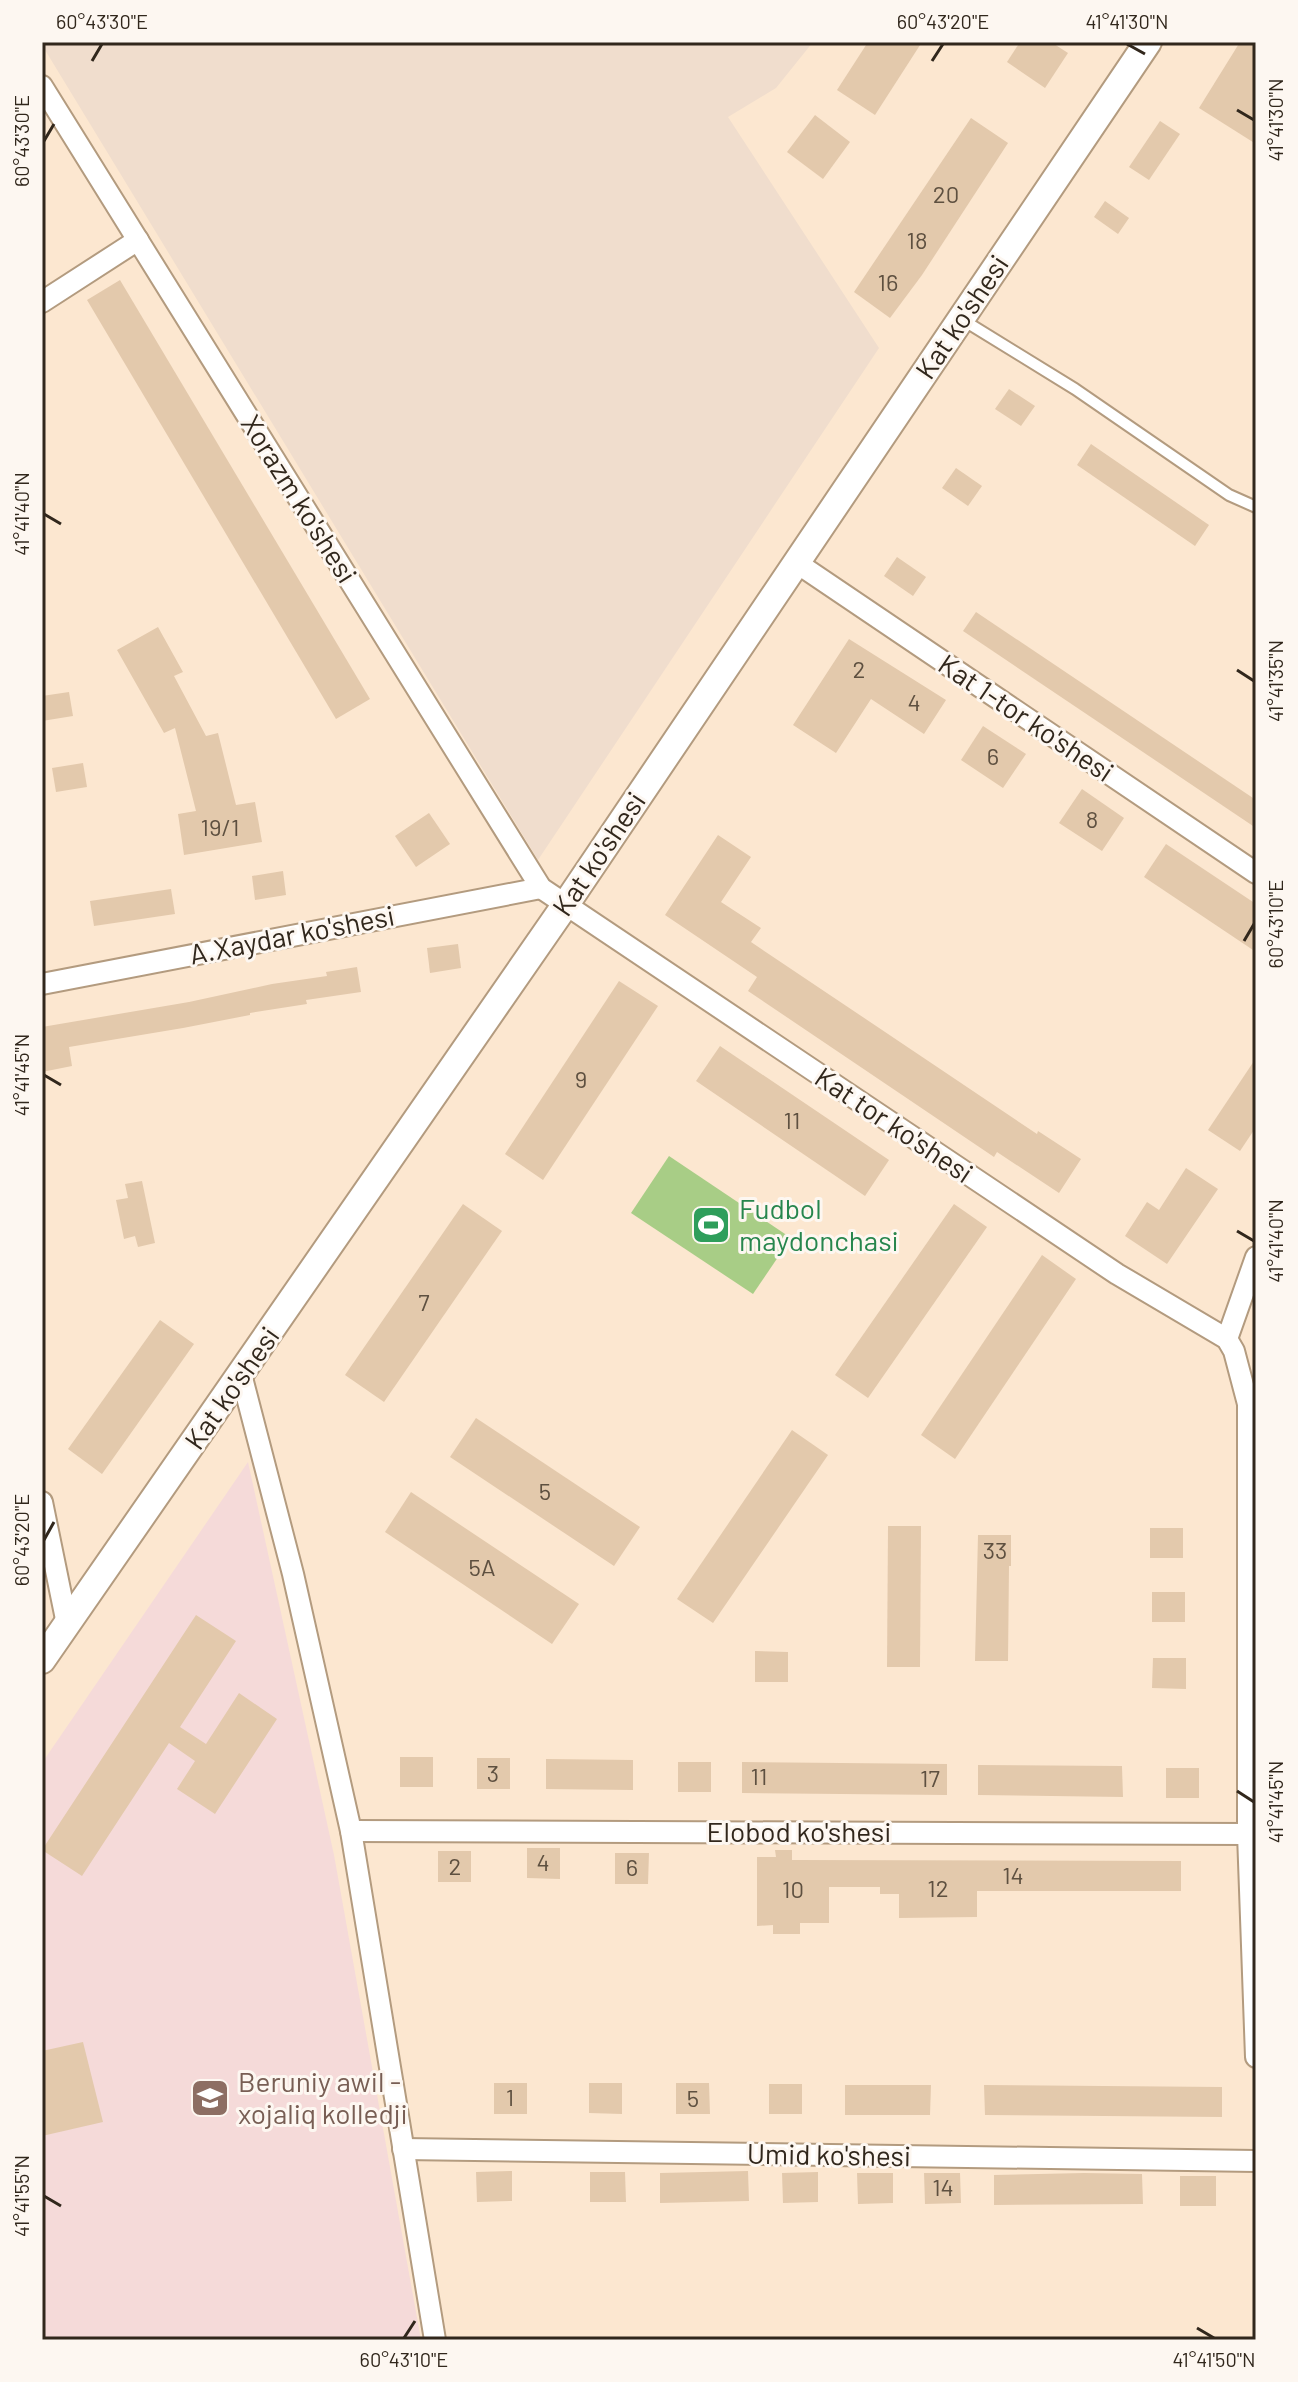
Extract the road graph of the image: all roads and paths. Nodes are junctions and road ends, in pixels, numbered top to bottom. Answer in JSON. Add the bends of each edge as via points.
{"nodes":[{"id":1,"x":1148,"y":42,"type":"edge"},
{"id":2,"x":42,"y":86,"type":"edge"},
{"id":3,"x":138,"y":240,"type":"junction"},
{"id":4,"x":42,"y":302,"type":"edge"},
{"id":5,"x":961,"y":319,"type":"junction"},
{"id":6,"x":1256,"y":507,"type":"edge"},
{"id":7,"x":797,"y":563,"type":"junction"},
{"id":8,"x":1256,"y":873,"type":"edge"},
{"id":9,"x":541,"y":888,"type":"junction"},
{"id":10,"x":566,"y":904,"type":"junction"},
{"id":11,"x":42,"y":984,"type":"edge"},
{"id":12,"x":1256,"y":1257,"type":"edge"},
{"id":13,"x":1227,"y":1339,"type":"junction"},
{"id":14,"x":241,"y":1374,"type":"junction"},
{"id":15,"x":42,"y":1502,"type":"edge"},
{"id":16,"x":67,"y":1624,"type":"junction"},
{"id":17,"x":42,"y":1660,"type":"edge"},
{"id":18,"x":351,"y":1831,"type":"junction"},
{"id":19,"x":1248,"y":1834,"type":"junction"},
{"id":20,"x":1256,"y":2057,"type":"edge"},
{"id":21,"x":403,"y":2149,"type":"junction"},
{"id":22,"x":1256,"y":2161,"type":"edge"},
{"id":23,"x":435,"y":2340,"type":"edge"}],
"edges":[{"from":1,"to":5,"type":"street","name":"Kat ko'shesi"},
{"from":2,"to":3,"type":"street","name":"Xorazm ko'shesi"},
{"from":3,"to":4,"type":"street"},
{"from":3,"to":9,"type":"street","name":"Xorazm ko'shesi"},
{"from":5,"to":6,"type":"lane","via":[[1075,389],[1229,495]]},
{"from":5,"to":7,"type":"street","name":"Kat ko'shesi"},
{"from":7,"to":8,"type":"street","name":"Kat 1-tor ko'shesi"},
{"from":7,"to":10,"type":"street","name":"Kat ko'shesi"},
{"from":9,"to":10,"type":"street","name":"Xorazm ko'shesi"},
{"from":9,"to":11,"type":"street","name":"A.Xaydar ko'shesi"},
{"from":10,"to":13,"type":"street","name":"Kat tor ko'shesi","via":[[1117,1274]]},
{"from":10,"to":14,"type":"street","name":"Kat ko'shesi"},
{"from":12,"to":13,"type":"street"},
{"from":13,"to":19,"type":"street","via":[[1248,1404]]},
{"from":14,"to":16,"type":"street","name":"Kat ko'shesi"},
{"from":14,"to":18,"type":"street"},
{"from":15,"to":16,"type":"street"},
{"from":16,"to":17,"type":"street","name":"Kat ko'shesi"},
{"from":18,"to":19,"type":"street","name":"Elobod ko'shesi"},
{"from":18,"to":21,"type":"street"},
{"from":19,"to":20,"type":"street"},
{"from":21,"to":22,"type":"street","name":"Umid ko'shesi"},
{"from":21,"to":23,"type":"street"}]}
